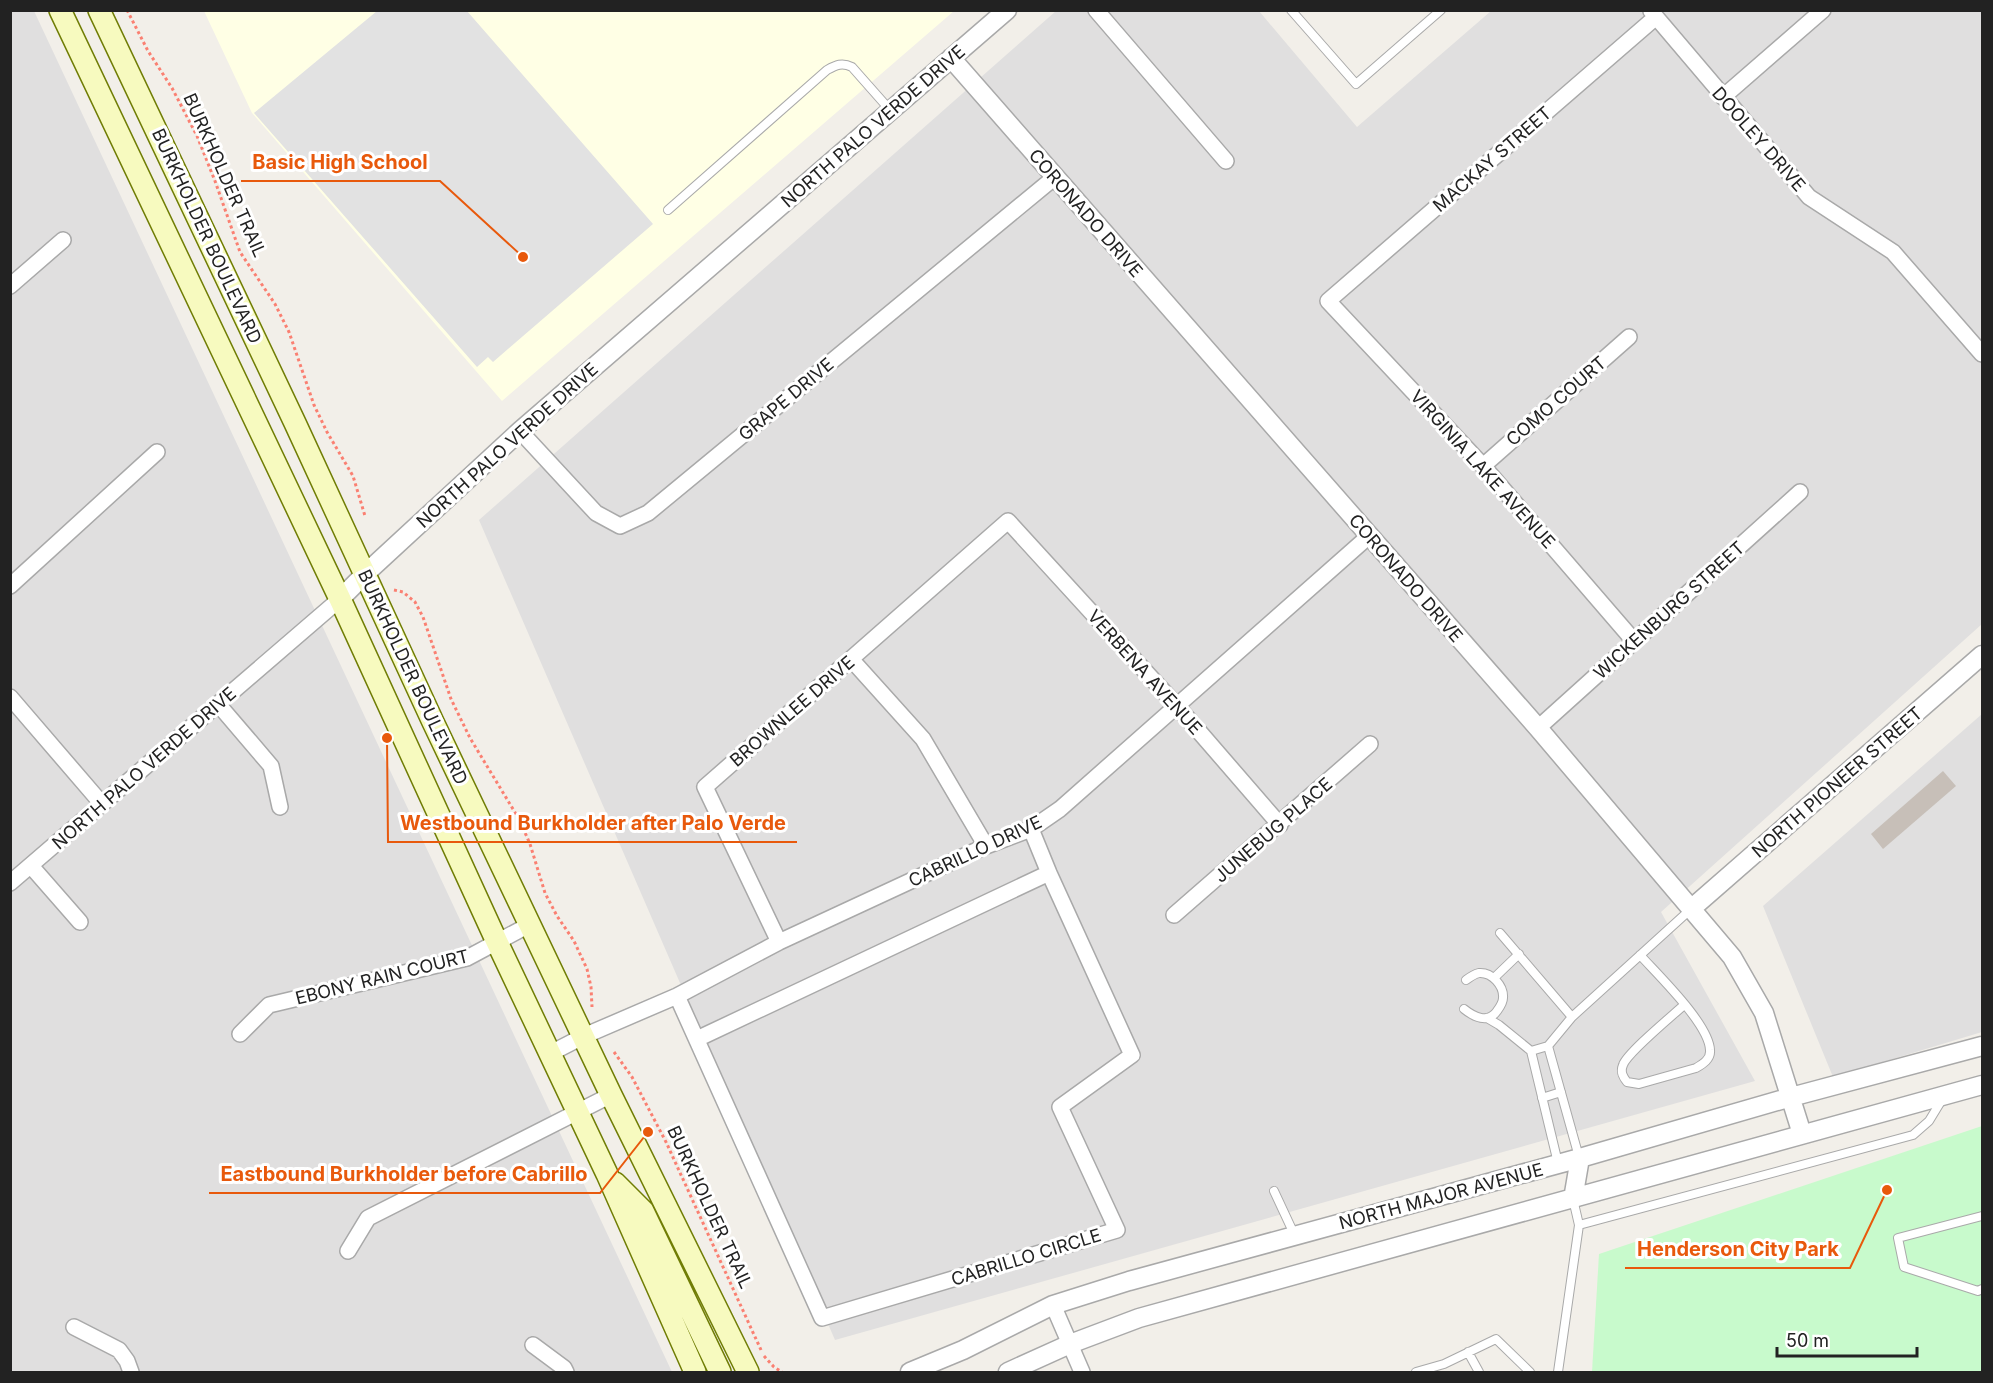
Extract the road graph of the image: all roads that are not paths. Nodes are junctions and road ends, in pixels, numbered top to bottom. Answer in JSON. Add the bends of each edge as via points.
{"nodes":[{"id":1,"x":60,"y":10,"type":"edge"},
{"id":2,"x":99,"y":10,"type":"edge"},
{"id":3,"x":1007,"y":10,"type":"edge"},
{"id":4,"x":1096,"y":10,"type":"edge"},
{"id":5,"x":1292,"y":10,"type":"edge"},
{"id":6,"x":1442,"y":10,"type":"edge"},
{"id":7,"x":1823,"y":10,"type":"edge"},
{"id":8,"x":1653,"y":14,"type":"edge"},
{"id":9,"x":951,"y":58,"type":"junction"},
{"id":10,"x":1723,"y":97,"type":"junction"},
{"id":11,"x":891,"y":111,"type":"junction"},
{"id":12,"x":1227,"y":161,"type":"dead end"},
{"id":13,"x":1055,"y":177,"type":"junction"},
{"id":14,"x":668,"y":210,"type":"dead end"},
{"id":15,"x":63,"y":240,"type":"dead end"},
{"id":16,"x":10,"y":286,"type":"edge"},
{"id":17,"x":1328,"y":301,"type":"joint"},
{"id":18,"x":1629,"y":337,"type":"dead end"},
{"id":19,"x":1983,"y":354,"type":"edge"},
{"id":20,"x":520,"y":431,"type":"junction"},
{"id":21,"x":157,"y":452,"type":"dead end"},
{"id":22,"x":1483,"y":466,"type":"junction"},
{"id":23,"x":1800,"y":492,"type":"dead end"},
{"id":24,"x":1008,"y":521,"type":"joint"},
{"id":25,"x":1369,"y":536,"type":"junction"},
{"id":26,"x":365,"y":573,"type":"junction"},
{"id":27,"x":10,"y":585,"type":"edge"},
{"id":28,"x":340,"y":599,"type":"junction"},
{"id":29,"x":1634,"y":641,"type":"junction"},
{"id":30,"x":1983,"y":655,"type":"edge"},
{"id":31,"x":851,"y":659,"type":"junction"},
{"id":32,"x":10,"y":697,"type":"edge"},
{"id":33,"x":218,"y":704,"type":"junction"},
{"id":34,"x":1177,"y":706,"type":"junction"},
{"id":35,"x":1538,"y":728,"type":"junction"},
{"id":36,"x":1370,"y":744,"type":"dead end"},
{"id":37,"x":102,"y":804,"type":"junction"},
{"id":38,"x":280,"y":807,"type":"dead end"},
{"id":39,"x":1280,"y":825,"type":"junction"},
{"id":40,"x":1031,"y":829,"type":"junction"},
{"id":41,"x":986,"y":846,"type":"junction"},
{"id":42,"x":31,"y":866,"type":"junction"},
{"id":43,"x":1049,"y":873,"type":"junction"},
{"id":44,"x":10,"y":883,"type":"edge"},
{"id":45,"x":1691,"y":909,"type":"junction"},
{"id":46,"x":1174,"y":915,"type":"dead end"},
{"id":47,"x":80,"y":922,"type":"dead end"},
{"id":48,"x":529,"y":925,"type":"junction"},
{"id":49,"x":1500,"y":933,"type":"dead end"},
{"id":50,"x":497,"y":942,"type":"junction"},
{"id":51,"x":779,"y":942,"type":"junction"},
{"id":52,"x":1519,"y":954,"type":"junction"},
{"id":53,"x":1640,"y":955,"type":"junction"},
{"id":54,"x":1494,"y":978,"type":"junction"},
{"id":55,"x":1466,"y":980,"type":"dead end"},
{"id":56,"x":677,"y":996,"type":"junction"},
{"id":57,"x":1684,"y":1005,"type":"junction"},
{"id":58,"x":1464,"y":1009,"type":"dead end"},
{"id":59,"x":1572,"y":1017,"type":"junction"},
{"id":60,"x":1487,"y":1018,"type":"junction"},
{"id":61,"x":240,"y":1035,"type":"dead end"},
{"id":62,"x":584,"y":1036,"type":"junction"},
{"id":63,"x":697,"y":1039,"type":"junction"},
{"id":64,"x":1548,"y":1046,"type":"junction"},
{"id":65,"x":1983,"y":1046,"type":"edge"},
{"id":66,"x":1531,"y":1051,"type":"junction"},
{"id":67,"x":549,"y":1054,"type":"junction"},
{"id":68,"x":1983,"y":1085,"type":"edge"},
{"id":69,"x":1561,"y":1092,"type":"junction"},
{"id":70,"x":611,"y":1095,"type":"junction"},
{"id":71,"x":1944,"y":1096,"type":"junction"},
{"id":72,"x":1791,"y":1097,"type":"junction"},
{"id":73,"x":1542,"y":1098,"type":"junction"},
{"id":74,"x":576,"y":1111,"type":"junction"},
{"id":75,"x":1802,"y":1134,"type":"junction"},
{"id":76,"x":1580,"y":1158,"type":"junction"},
{"id":77,"x":1558,"y":1164,"type":"junction"},
{"id":78,"x":607,"y":1174,"type":"junction"},
{"id":79,"x":1274,"y":1191,"type":"dead end"},
{"id":80,"x":1573,"y":1199,"type":"junction"},
{"id":81,"x":1983,"y":1216,"type":"edge"},
{"id":82,"x":1579,"y":1225,"type":"junction"},
{"id":83,"x":1295,"y":1236,"type":"junction"},
{"id":84,"x":348,"y":1251,"type":"dead end"},
{"id":85,"x":1983,"y":1289,"type":"edge"},
{"id":86,"x":1053,"y":1305,"type":"junction"},
{"id":87,"x":74,"y":1327,"type":"dead end"},
{"id":88,"x":1070,"y":1344,"type":"junction"},
{"id":89,"x":533,"y":1345,"type":"dead end"},
{"id":90,"x":963,"y":1350,"type":"junction"},
{"id":91,"x":1468,"y":1352,"type":"junction"},
{"id":92,"x":690,"y":1367,"type":"edge"},
{"id":93,"x":1439,"y":1369,"type":"edge"},
{"id":94,"x":1015,"y":1371,"type":"edge"},
{"id":95,"x":130,"y":1372,"type":"edge"},
{"id":96,"x":566,"y":1372,"type":"edge"},
{"id":97,"x":720,"y":1372,"type":"edge"},
{"id":98,"x":748,"y":1372,"type":"edge"},
{"id":99,"x":910,"y":1372,"type":"edge"},
{"id":100,"x":927,"y":1372,"type":"edge"},
{"id":101,"x":1082,"y":1372,"type":"edge"},
{"id":102,"x":1416,"y":1372,"type":"edge"},
{"id":103,"x":1479,"y":1372,"type":"edge"},
{"id":104,"x":1530,"y":1372,"type":"edge"},
{"id":105,"x":1558,"y":1372,"type":"edge"}],
"edges":[{"from":1,"to":28,"type":"main road","name":"BURKHOLDER BOULEVARD"},
{"from":2,"to":26,"type":"main road","name":"BURKHOLDER BOULEVARD"},
{"from":3,"to":9,"type":"street","name":"NORTH PALO VERDE DRIVE"},
{"from":4,"to":12,"type":"street"},
{"from":5,"to":6,"type":"lane","via":[[1356,84]]},
{"from":7,"to":10,"type":"street"},
{"from":8,"to":10,"type":"street","name":"DOOLEY DRIVE"},
{"from":8,"to":17,"type":"street","name":"MACKAY STREET"},
{"from":9,"to":11,"type":"street","name":"NORTH PALO VERDE DRIVE"},
{"from":9,"to":13,"type":"street","name":"CORONADO DRIVE"},
{"from":10,"to":19,"type":"street","name":"DOOLEY DRIVE","via":[[1809,197],[1893,252]]},
{"from":11,"to":14,"type":"lane","via":[[852,67],[836,65]]},
{"from":11,"to":20,"type":"street","name":"NORTH PALO VERDE DRIVE"},
{"from":13,"to":20,"type":"street","name":"GRAPE DRIVE","via":[[648,513],[620,526],[596,513]]},
{"from":13,"to":25,"type":"street","name":"CORONADO DRIVE"},
{"from":15,"to":16,"type":"street"},
{"from":17,"to":22,"type":"street","name":"VIRGINIA LAKE AVENUE"},
{"from":18,"to":22,"type":"street","name":"COMO COURT"},
{"from":20,"to":26,"type":"street","name":"NORTH PALO VERDE DRIVE"},
{"from":21,"to":27,"type":"street"},
{"from":22,"to":29,"type":"street","name":"VIRGINIA LAKE AVENUE"},
{"from":23,"to":29,"type":"street","name":"WICKENBURG STREET"},
{"from":24,"to":31,"type":"street","name":"BROWNLEE DRIVE"},
{"from":24,"to":34,"type":"street","name":"VERBENA AVENUE"},
{"from":25,"to":34,"type":"street","name":"CABRILLO DRIVE"},
{"from":25,"to":35,"type":"street","name":"CORONADO DRIVE"},
{"from":26,"to":28,"type":"street","name":"NORTH PALO VERDE DRIVE"},
{"from":26,"to":48,"type":"main road","name":"BURKHOLDER BOULEVARD"},
{"from":28,"to":33,"type":"street","name":"NORTH PALO VERDE DRIVE"},
{"from":28,"to":50,"type":"main road","name":"BURKHOLDER BOULEVARD"},
{"from":29,"to":35,"type":"street","name":"WICKENBURG STREET"},
{"from":30,"to":45,"type":"street","name":"NORTH PIONEER STREET"},
{"from":31,"to":41,"type":"street","via":[[923,739]]},
{"from":31,"to":51,"type":"street","name":"BROWNLEE DRIVE","via":[[705,787]]},
{"from":32,"to":37,"type":"street"},
{"from":33,"to":37,"type":"street","name":"NORTH PALO VERDE DRIVE"},
{"from":33,"to":38,"type":"street","via":[[271,765]]},
{"from":34,"to":39,"type":"street","name":"VERBENA AVENUE"},
{"from":34,"to":40,"type":"street","name":"CABRILLO DRIVE","via":[[1060,809]]},
{"from":35,"to":45,"type":"street","name":"CORONADO DRIVE"},
{"from":36,"to":39,"type":"street","name":"JUNEBUG PLACE"},
{"from":37,"to":42,"type":"street","name":"NORTH PALO VERDE DRIVE"},
{"from":39,"to":46,"type":"street","name":"JUNEBUG PLACE"},
{"from":40,"to":41,"type":"street","name":"CABRILLO DRIVE"},
{"from":40,"to":43,"type":"street","name":"CABRILLO CIRCLE"},
{"from":41,"to":51,"type":"street","name":"CABRILLO DRIVE"},
{"from":42,"to":44,"type":"street","name":"NORTH PALO VERDE DRIVE"},
{"from":42,"to":47,"type":"street"},
{"from":43,"to":63,"type":"street"},
{"from":43,"to":63,"type":"street","name":"CABRILLO CIRCLE","via":[[1132,1055],[1060,1107],[1117,1230],[822,1318]]},
{"from":45,"to":53,"type":"lane"},
{"from":45,"to":72,"type":"street","name":"CORONADO DRIVE","via":[[1732,957],[1764,1013]]},
{"from":48,"to":50,"type":"street","name":"EBONY RAIN COURT"},
{"from":48,"to":62,"type":"main road","name":"BURKHOLDER BOULEVARD"},
{"from":49,"to":52,"type":"lane"},
{"from":50,"to":61,"type":"street","name":"EBONY RAIN COURT","via":[[467,958],[269,1005]]},
{"from":50,"to":67,"type":"main road","name":"BURKHOLDER BOULEVARD"},
{"from":51,"to":56,"type":"street","name":"CABRILLO DRIVE"},
{"from":52,"to":54,"type":"lane"},
{"from":52,"to":59,"type":"lane"},
{"from":53,"to":57,"type":"lane"},
{"from":53,"to":59,"type":"lane"},
{"from":54,"to":55,"type":"lane","via":[[1479,973]]},
{"from":54,"to":60,"type":"lane","via":[[1504,997],[1494,1015]]},
{"from":56,"to":62,"type":"street","name":"CABRILLO DRIVE"},
{"from":56,"to":63,"type":"street","name":"CABRILLO CIRCLE"},
{"from":57,"to":57,"type":"lane","via":[[1698,1021],[1710,1050],[1709,1057],[1696,1068],[1639,1084],[1627,1082],[1622,1071],[1627,1058]]},
{"from":58,"to":60,"type":"lane","via":[[1472,1016]]},
{"from":59,"to":64,"type":"lane"},
{"from":60,"to":66,"type":"lane"},
{"from":62,"to":67,"type":"street","name":"CABRILLO DRIVE"},
{"from":62,"to":70,"type":"main road","name":"BURKHOLDER BOULEVARD"},
{"from":64,"to":66,"type":"lane"},
{"from":64,"to":69,"type":"lane"},
{"from":65,"to":72,"type":"street","name":"NORTH MAJOR AVENUE"},
{"from":66,"to":73,"type":"lane"},
{"from":67,"to":74,"type":"main road","name":"BURKHOLDER BOULEVARD"},
{"from":68,"to":71,"type":"street","name":"NORTH MAJOR AVENUE"},
{"from":69,"to":73,"type":"lane"},
{"from":69,"to":76,"type":"lane"},
{"from":70,"to":74,"type":"street"},
{"from":70,"to":98,"type":"main road","name":"BURKHOLDER BOULEVARD"},
{"from":71,"to":75,"type":"street","name":"NORTH MAJOR AVENUE"},
{"from":71,"to":82,"type":"lane","via":[[1929,1121],[1913,1135]]},
{"from":72,"to":75,"type":"street","name":"CORONADO DRIVE"},
{"from":72,"to":76,"type":"street","name":"NORTH MAJOR AVENUE"},
{"from":73,"to":77,"type":"lane"},
{"from":74,"to":78,"type":"main road","name":"BURKHOLDER BOULEVARD"},
{"from":74,"to":84,"type":"street","via":[[368,1218]]},
{"from":75,"to":80,"type":"street","name":"NORTH MAJOR AVENUE"},
{"from":76,"to":77,"type":"street","name":"NORTH MAJOR AVENUE"},
{"from":76,"to":80,"type":"street"},
{"from":77,"to":80,"type":"street"},
{"from":77,"to":83,"type":"street","name":"NORTH MAJOR AVENUE"},
{"from":78,"to":92,"type":"main road","name":"BURKHOLDER BOULEVARD"},
{"from":78,"to":97,"type":"main road","via":[[643,1211]]},
{"from":79,"to":83,"type":"lane"},
{"from":80,"to":82,"type":"lane"},
{"from":80,"to":88,"type":"street","name":"NORTH MAJOR AVENUE","via":[[1139,1318]]},
{"from":81,"to":85,"type":"lane","via":[[1898,1238],[1904,1267],[1978,1291]]},
{"from":82,"to":105,"type":"lane"},
{"from":83,"to":86,"type":"street","name":"NORTH MAJOR AVENUE"},
{"from":86,"to":88,"type":"street"},
{"from":86,"to":90,"type":"street","name":"NORTH MAJOR AVENUE"},
{"from":87,"to":95,"type":"street","via":[[119,1350]]},
{"from":88,"to":94,"type":"street","name":"NORTH MAJOR AVENUE"},
{"from":88,"to":101,"type":"street"},
{"from":89,"to":96,"type":"street"},
{"from":90,"to":99,"type":"street","name":"NORTH MAJOR AVENUE"},
{"from":90,"to":100,"type":"street"},
{"from":91,"to":93,"type":"lane"},
{"from":91,"to":103,"type":"lane"},
{"from":91,"to":104,"type":"lane","via":[[1496,1339]]},
{"from":93,"to":102,"type":"lane"}]}
